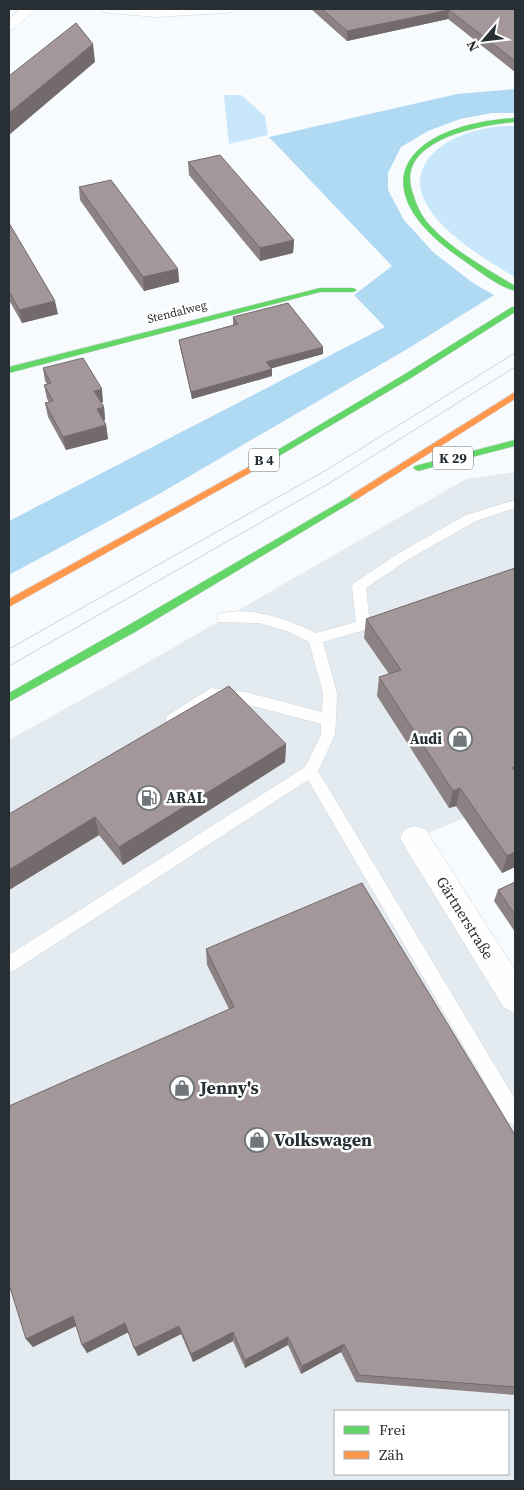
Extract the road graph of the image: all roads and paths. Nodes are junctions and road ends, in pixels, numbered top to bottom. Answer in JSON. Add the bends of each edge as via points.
{"nodes":[{"id":1,"x":29,"y":9,"type":"edge"},
{"id":2,"x":109,"y":9,"type":"edge"},
{"id":3,"x":226,"y":9,"type":"edge"},
{"id":4,"x":9,"y":26,"type":"edge"},
{"id":5,"x":515,"y":120,"type":"edge"},
{"id":6,"x":515,"y":289,"type":"edge"},
{"id":7,"x":353,"y":290,"type":"dead end"},
{"id":8,"x":515,"y":309,"type":"edge"},
{"id":9,"x":9,"y":370,"type":"edge"},
{"id":10,"x":515,"y":395,"type":"edge"},
{"id":11,"x":515,"y":443,"type":"edge"},
{"id":12,"x":390,"y":476,"type":"junction"},
{"id":13,"x":515,"y":504,"type":"edge"},
{"id":14,"x":9,"y":603,"type":"edge"},
{"id":15,"x":224,"y":618,"type":"dead end"},
{"id":16,"x":315,"y":639,"type":"junction"},
{"id":17,"x":9,"y":698,"type":"edge"},
{"id":18,"x":329,"y":720,"type":"junction"},
{"id":19,"x":162,"y":726,"type":"edge"},
{"id":20,"x":310,"y":772,"type":"junction"},
{"id":21,"x":415,"y":838,"type":"dead end"},
{"id":22,"x":9,"y":964,"type":"edge"},
{"id":23,"x":515,"y":998,"type":"edge"},
{"id":24,"x":515,"y":1116,"type":"edge"}],
"edges":[{"from":1,"to":4,"type":"street"},
{"from":2,"to":3,"type":"street","via":[[156,13]]},
{"from":5,"to":6,"type":"main road","via":[[490,121],[446,133],[420,150],[407,171],[405,183],[417,214],[432,231],[475,265]]},
{"from":7,"to":9,"type":"main road","name":"Stendalweg","via":[[320,290]]},
{"from":8,"to":14,"type":"main road","number":"B 4","via":[[274,455]]},
{"from":10,"to":12,"type":"main road"},
{"from":11,"to":12,"type":"main road","number":"K 29"},
{"from":12,"to":17,"type":"main road"},
{"from":13,"to":16,"type":"lane","via":[[465,521],[359,586],[368,623]]},
{"from":15,"to":16,"type":"lane","via":[[259,618]]},
{"from":16,"to":18,"type":"lane","via":[[330,693]]},
{"from":18,"to":19,"type":"lane","via":[[245,698],[211,694]]},
{"from":18,"to":20,"type":"lane","via":[[328,734]]},
{"from":20,"to":22,"type":"lane"},
{"from":20,"to":24,"type":"lane"},
{"from":21,"to":23,"type":"street","name":"Gärtnerstraße"}]}
